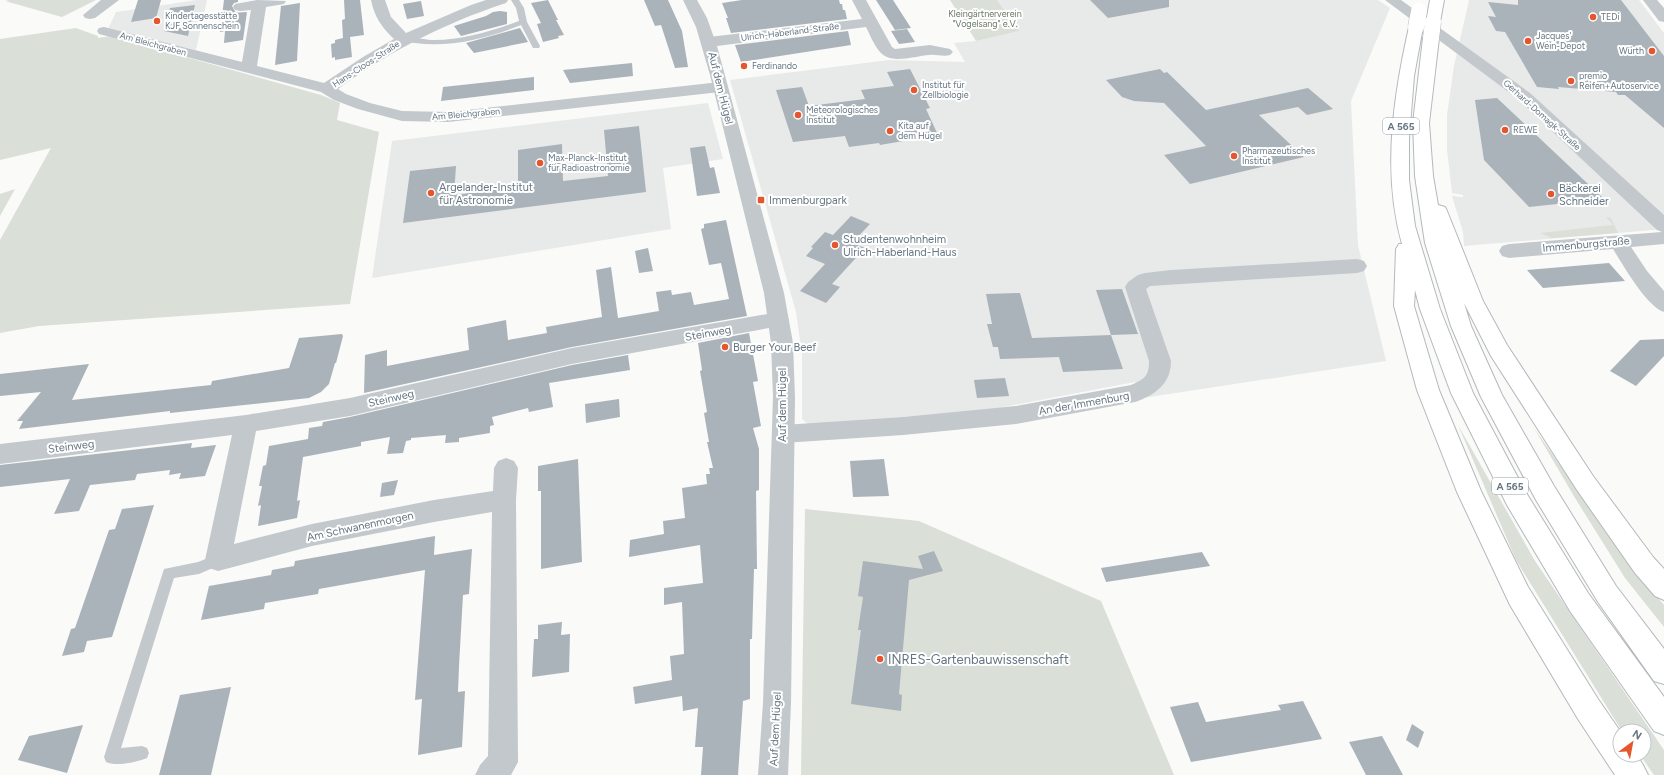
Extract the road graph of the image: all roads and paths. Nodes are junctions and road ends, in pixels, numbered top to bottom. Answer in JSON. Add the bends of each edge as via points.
{"nodes":[{"id":1,"x":112,"y":0,"type":"edge"},
{"id":2,"x":378,"y":0,"type":"edge"},
{"id":3,"x":501,"y":0,"type":"edge"},
{"id":4,"x":515,"y":0,"type":"edge"},
{"id":5,"x":690,"y":0,"type":"edge"},
{"id":6,"x":859,"y":0,"type":"edge"},
{"id":7,"x":1392,"y":0,"type":"edge"},
{"id":8,"x":1437,"y":0,"type":"edge"},
{"id":9,"x":1650,"y":0,"type":"edge"},
{"id":10,"x":279,"y":1,"type":"edge"},
{"id":11,"x":259,"y":4,"type":"junction"},
{"id":12,"x":240,"y":7,"type":"dead end"},
{"id":13,"x":1418,"y":13,"type":"edge"},
{"id":14,"x":90,"y":15,"type":"dead end"},
{"id":15,"x":1664,"y":18,"type":"edge"},
{"id":16,"x":523,"y":22,"type":"junction"},
{"id":17,"x":871,"y":22,"type":"junction"},
{"id":18,"x":104,"y":31,"type":"dead end"},
{"id":19,"x":404,"y":39,"type":"junction"},
{"id":20,"x":709,"y":42,"type":"junction"},
{"id":21,"x":536,"y":46,"type":"dead end"},
{"id":22,"x":946,"y":52,"type":"dead end"},
{"id":23,"x":249,"y":69,"type":"junction"},
{"id":24,"x":720,"y":87,"type":"junction"},
{"id":25,"x":327,"y":89,"type":"junction"},
{"id":26,"x":1424,"y":176,"type":"junction"},
{"id":27,"x":1406,"y":226,"type":"junction"},
{"id":28,"x":1664,"y":226,"type":"edge"},
{"id":29,"x":1664,"y":238,"type":"edge"},
{"id":30,"x":1618,"y":242,"type":"junction"},
{"id":31,"x":1509,"y":251,"type":"dead end"},
{"id":32,"x":1357,"y":266,"type":"dead end"},
{"id":33,"x":1664,"y":305,"type":"edge"},
{"id":34,"x":779,"y":320,"type":"junction"},
{"id":35,"x":246,"y":424,"type":"junction"},
{"id":36,"x":783,"y":434,"type":"junction"},
{"id":37,"x":0,"y":454,"type":"edge"},
{"id":38,"x":506,"y":468,"type":"dead end"},
{"id":39,"x":504,"y":500,"type":"junction"},
{"id":40,"x":218,"y":560,"type":"junction"},
{"id":41,"x":1664,"y":588,"type":"edge"},
{"id":42,"x":1664,"y":671,"type":"edge"},
{"id":43,"x":1664,"y":721,"type":"edge"},
{"id":44,"x":142,"y":753,"type":"dead end"},
{"id":45,"x":490,"y":775,"type":"edge"},
{"id":46,"x":772,"y":775,"type":"edge"},
{"id":47,"x":1633,"y":775,"type":"edge"}],
"edges":[{"from":1,"to":14,"type":"street"},
{"from":2,"to":19,"type":"street","via":[[384,18]]},
{"from":3,"to":19,"type":"street","name":"Hans-Cloos-Straße","via":[[441,21]]},
{"from":4,"to":16,"type":"lane"},
{"from":5,"to":20,"type":"street","name":"Auf dem Hügel"},
{"from":6,"to":17,"type":"street"},
{"from":7,"to":28,"type":"street","name":"Gerhard-Domagk-Straße","via":[[1524,96]]},
{"from":8,"to":26,"type":"highway","number":"A 565","bridge":true,"via":[[1421,123]]},
{"from":9,"to":15,"type":"street"},
{"from":10,"to":11,"type":"street"},
{"from":11,"to":12,"type":"street"},
{"from":11,"to":23,"type":"street"},
{"from":13,"to":27,"type":"highway","number":"A 565","via":[[1406,76],[1400,139],[1400,180]]},
{"from":16,"to":19,"type":"lane","name":"Hans-Cloos-Straße","via":[[485,34],[453,40],[433,42]]},
{"from":16,"to":21,"type":"lane"},
{"from":17,"to":20,"type":"street","name":"Ulrich-Haberland-Straße"},
{"from":17,"to":22,"type":"street","via":[[886,50],[899,54],[930,50]]},
{"from":18,"to":23,"type":"street","name":"Am Bleichgraben"},
{"from":19,"to":25,"type":"street","name":"Hans-Cloos-Straße","via":[[374,56]]},
{"from":20,"to":24,"type":"street","name":"Auf dem Hügel"},
{"from":23,"to":25,"type":"street","name":"Am Bleichgraben"},
{"from":24,"to":25,"type":"street","name":"Am Bleichgraben","via":[[425,117],[402,116],[364,106]]},
{"from":24,"to":34,"type":"street","name":"Auf dem Hügel"},
{"from":26,"to":41,"type":"highway","via":[[1473,301],[1499,350],[1585,483]]},
{"from":26,"to":42,"type":"highway","number":"A 565","via":[[1435,243],[1461,326],[1492,397],[1545,493],[1607,594]]},
{"from":27,"to":43,"type":"highway","number":"A 565","via":[[1430,309],[1462,393],[1516,498],[1579,602]]},
{"from":27,"to":47,"type":"highway","via":[[1404,306],[1428,390],[1469,492],[1519,596],[1588,709]]},
{"from":29,"to":30,"type":"street","name":"Immenburgstraße"},
{"from":30,"to":31,"type":"street","name":"Immenburgstraße"},
{"from":30,"to":33,"type":"street","via":[[1640,276]]},
{"from":32,"to":36,"type":"street","name":"An der Immenburg","via":[[1171,276],[1145,280],[1135,287],[1160,361],[1161,371],[1156,380],[1135,393],[1016,415]]},
{"from":34,"to":35,"type":"street","name":"Steinweg","via":[[572,356],[350,407]]},
{"from":34,"to":36,"type":"street","name":"Auf dem Hügel","via":[[784,397]]},
{"from":35,"to":37,"type":"street","name":"Steinweg"},
{"from":35,"to":40,"type":"street"},
{"from":36,"to":46,"type":"street","name":"Auf dem Hügel","via":[[777,703]]},
{"from":38,"to":39,"type":"street"},
{"from":39,"to":40,"type":"street","name":"Am Schwanenmorgen","via":[[312,535]]},
{"from":39,"to":45,"type":"street","via":[[503,762]]},
{"from":40,"to":44,"type":"lane","name":"Am Schwanenmorgen","via":[[199,568],[169,573],[111,757]]}]}
